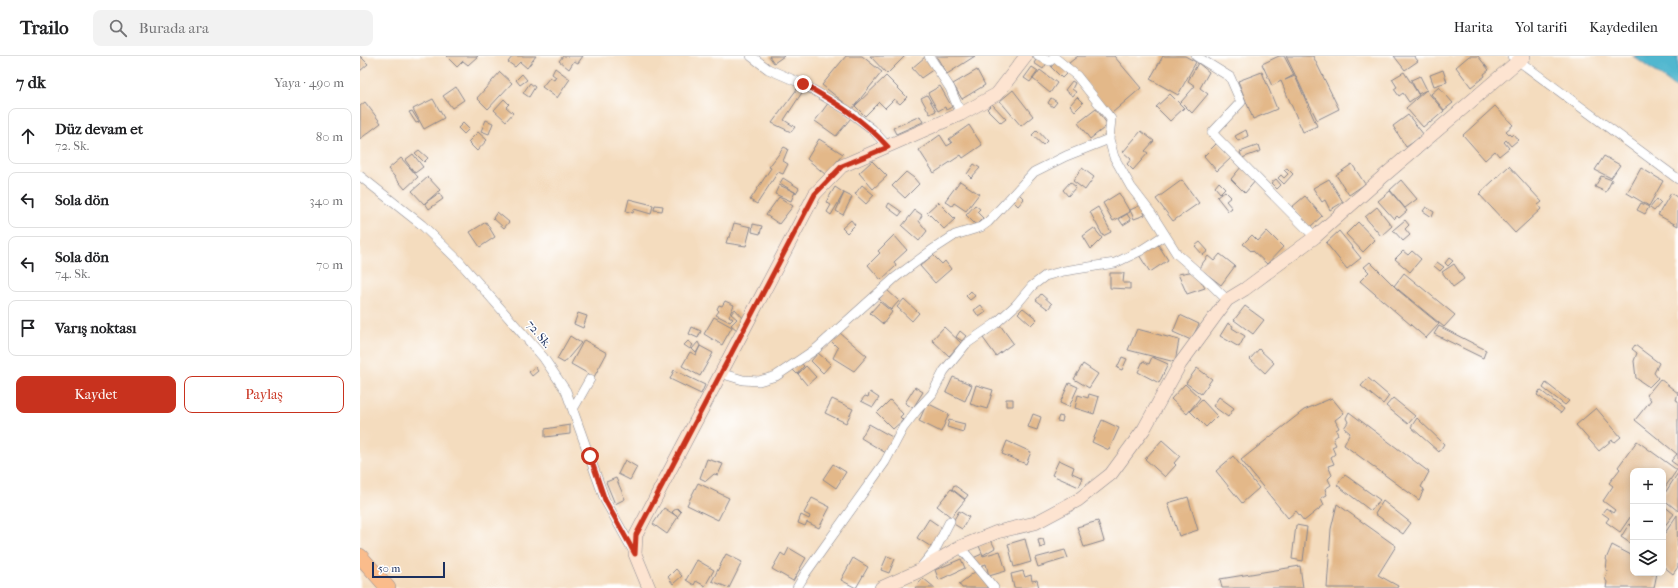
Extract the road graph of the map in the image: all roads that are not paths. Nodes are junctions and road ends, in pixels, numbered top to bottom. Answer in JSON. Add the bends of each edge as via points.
{"nodes":[{"id":1,"x":751,"y":56,"type":"edge"},
{"id":2,"x":929,"y":56,"type":"edge"},
{"id":3,"x":1026,"y":56,"type":"edge"},
{"id":4,"x":1038,"y":56,"type":"edge"},
{"id":5,"x":1196,"y":56,"type":"edge"},
{"id":6,"x":1518,"y":58,"type":"edge"},
{"id":7,"x":961,"y":114,"type":"junction"},
{"id":8,"x":1109,"y":139,"type":"junction"},
{"id":9,"x":888,"y":147,"type":"junction"},
{"id":10,"x":360,"y":176,"type":"edge"},
{"id":11,"x":1678,"y":179,"type":"edge"},
{"id":12,"x":1165,"y":235,"type":"junction"},
{"id":13,"x":1315,"y":237,"type":"junction"},
{"id":14,"x":1226,"y":300,"type":"junction"},
{"id":15,"x":720,"y":373,"type":"junction"},
{"id":16,"x":590,"y":379,"type":"dead end"},
{"id":17,"x":573,"y":409,"type":"junction"},
{"id":18,"x":950,"y":521,"type":"dead end"},
{"id":19,"x":960,"y":547,"type":"junction"},
{"id":20,"x":635,"y":554,"type":"junction"},
{"id":21,"x":360,"y":556,"type":"edge"},
{"id":22,"x":919,"y":571,"type":"junction"},
{"id":23,"x":388,"y":588,"type":"edge"},
{"id":24,"x":649,"y":588,"type":"edge"},
{"id":25,"x":797,"y":588,"type":"edge"},
{"id":26,"x":881,"y":588,"type":"edge"},
{"id":27,"x":994,"y":588,"type":"edge"}],
"edges":[{"from":1,"to":9,"type":"street","via":[[768,69],[803,84],[847,110],[872,129]]},
{"from":2,"to":7,"type":"street","via":[[950,88]]},
{"from":3,"to":7,"type":"street","via":[[997,94]]},
{"from":4,"to":8,"type":"street","via":[[1050,61],[1054,57],[1077,76],[1111,119]]},
{"from":5,"to":13,"type":"street","via":[[1230,77],[1242,102],[1212,133]]},
{"from":6,"to":11,"type":"street"},
{"from":6,"to":13,"type":"street"},
{"from":7,"to":9,"type":"street"},
{"from":8,"to":12,"type":"street","via":[[1114,157],[1131,187]]},
{"from":8,"to":15,"type":"street","via":[[1034,172],[988,222],[981,227],[955,235],[932,250],[896,277],[816,349],[776,376],[759,381],[743,380]]},
{"from":9,"to":15,"type":"street","via":[[842,166],[815,194]]},
{"from":10,"to":17,"type":"street","name":"72. Sk.","via":[[422,225],[460,261],[543,357],[566,392]]},
{"from":12,"to":14,"type":"street","via":[[1177,254]]},
{"from":12,"to":25,"type":"street","via":[[1115,263],[1045,276],[995,324],[966,344],[944,371],[932,394],[903,428],[885,462]]},
{"from":13,"to":14,"type":"street"},
{"from":14,"to":19,"type":"street","via":[[1180,364],[1144,429],[1111,474],[1078,500],[1035,523],[997,532]]},
{"from":15,"to":20,"type":"street","via":[[636,535]]},
{"from":16,"to":17,"type":"street"},
{"from":17,"to":20,"type":"street","name":"72. Sk.","via":[[605,500]]},
{"from":18,"to":22,"type":"street","via":[[935,550]]},
{"from":19,"to":22,"type":"street"},
{"from":19,"to":27,"type":"street"},
{"from":20,"to":24,"type":"street"},
{"from":21,"to":23,"type":"main road"},
{"from":22,"to":26,"type":"street"}]}
